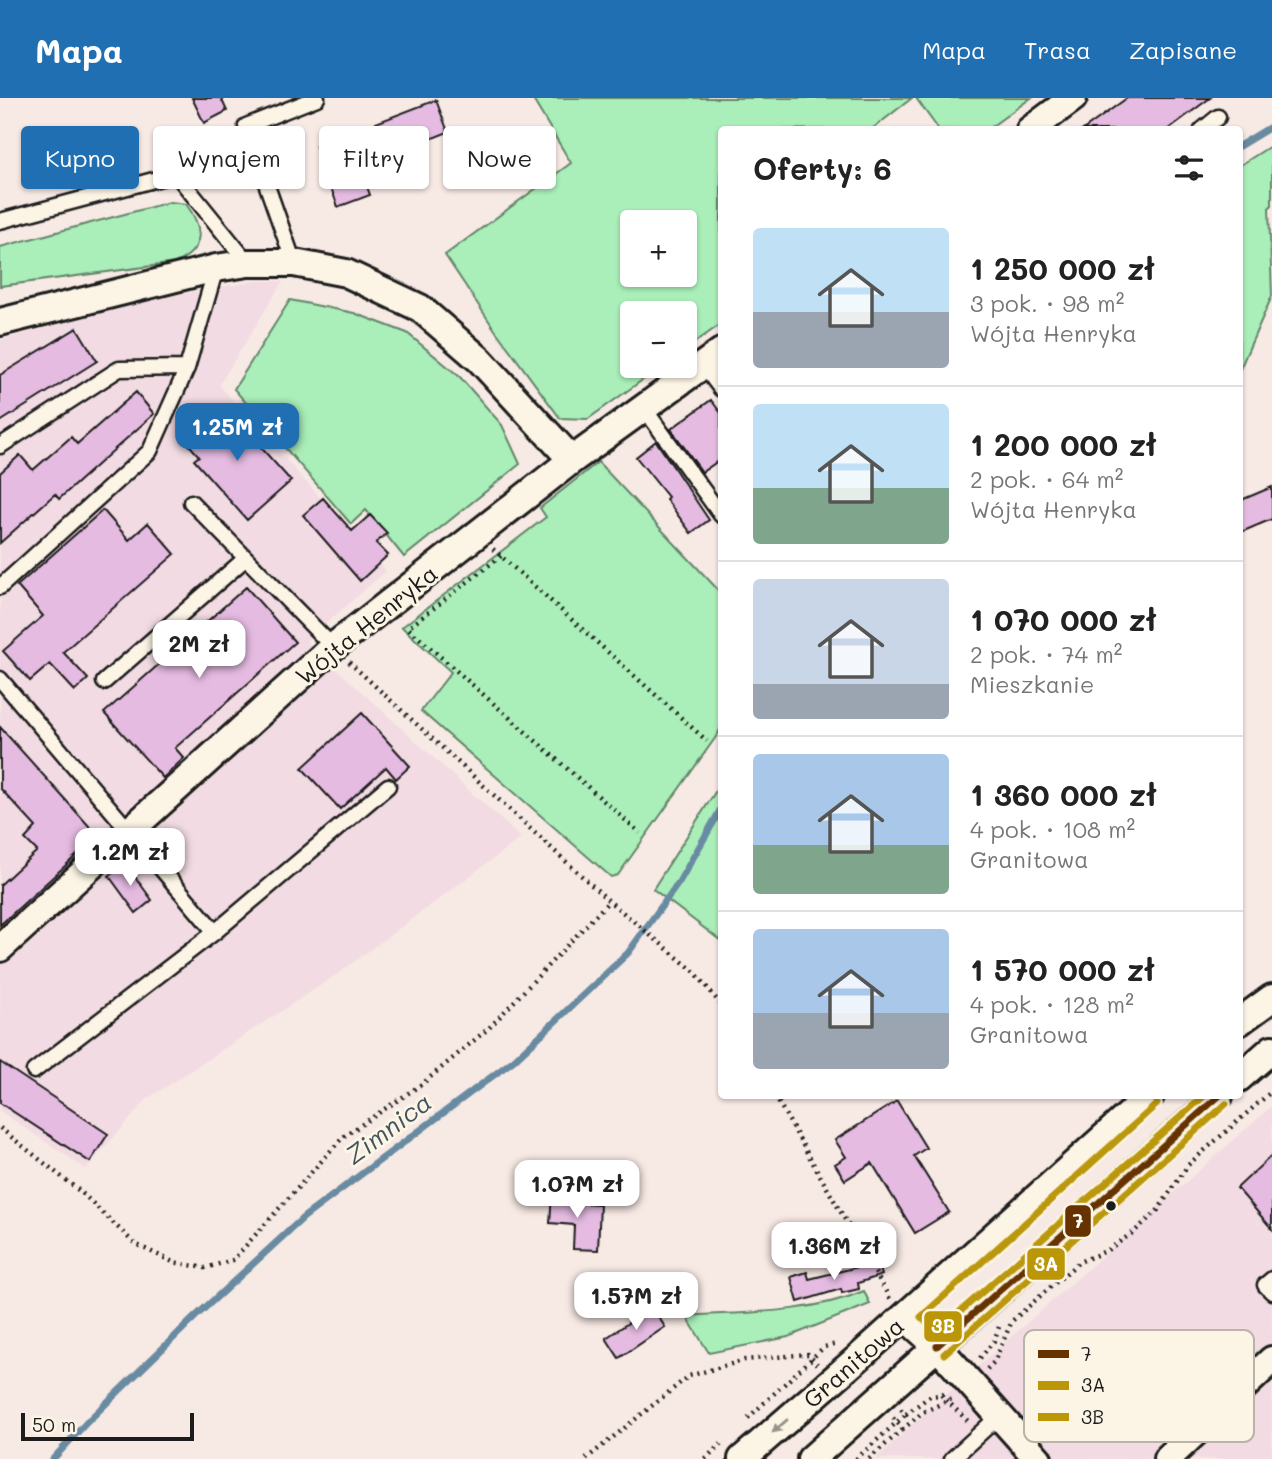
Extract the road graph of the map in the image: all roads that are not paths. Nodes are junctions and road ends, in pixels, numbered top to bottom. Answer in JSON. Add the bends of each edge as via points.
{"nodes":[{"id":1,"x":317,"y":98,"type":"edge"},
{"id":2,"x":1073,"y":98,"type":"edge"},
{"id":3,"x":1218,"y":117,"type":"dead end"},
{"id":4,"x":1035,"y":126,"type":"edge"},
{"id":5,"x":1207,"y":126,"type":"edge"},
{"id":6,"x":0,"y":221,"type":"edge"},
{"id":7,"x":248,"y":263,"type":"junction"},
{"id":8,"x":294,"y":263,"type":"junction"},
{"id":9,"x":216,"y":268,"type":"junction"},
{"id":10,"x":0,"y":322,"type":"edge"},
{"id":11,"x":712,"y":358,"type":"edge"},
{"id":12,"x":187,"y":368,"type":"junction"},
{"id":13,"x":718,"y":379,"type":"edge"},
{"id":14,"x":644,"y":408,"type":"junction"},
{"id":15,"x":0,"y":446,"type":"edge"},
{"id":16,"x":572,"y":460,"type":"junction"},
{"id":17,"x":191,"y":502,"type":"dead end"},
{"id":18,"x":718,"y":511,"type":"edge"},
{"id":19,"x":246,"y":558,"type":"junction"},
{"id":20,"x":0,"y":587,"type":"edge"},
{"id":21,"x":333,"y":647,"type":"junction"},
{"id":22,"x":0,"y":679,"type":"edge"},
{"id":23,"x":104,"y":682,"type":"dead end"},
{"id":24,"x":387,"y":786,"type":"dead end"},
{"id":25,"x":129,"y":831,"type":"junction"},
{"id":26,"x":215,"y":932,"type":"junction"},
{"id":27,"x":0,"y":948,"type":"edge"},
{"id":28,"x":1272,"y":998,"type":"edge"},
{"id":29,"x":1243,"y":1019,"type":"edge"},
{"id":30,"x":1272,"y":1049,"type":"edge"},
{"id":31,"x":34,"y":1071,"type":"dead end"},
{"id":32,"x":1243,"y":1074,"type":"edge"},
{"id":33,"x":1147,"y":1099,"type":"edge"},
{"id":34,"x":1216,"y":1099,"type":"edge"},
{"id":35,"x":1272,"y":1279,"type":"edge"},
{"id":36,"x":1272,"y":1292,"type":"edge"},
{"id":37,"x":905,"y":1317,"type":"junction"},
{"id":38,"x":937,"y":1346,"type":"junction"},
{"id":39,"x":1272,"y":1360,"type":"edge"},
{"id":40,"x":1254,"y":1377,"type":"edge"},
{"id":41,"x":990,"y":1425,"type":"junction"},
{"id":42,"x":1185,"y":1442,"type":"edge"},
{"id":43,"x":734,"y":1449,"type":"edge"},
{"id":44,"x":811,"y":1459,"type":"edge"},
{"id":45,"x":952,"y":1459,"type":"edge"},
{"id":46,"x":1038,"y":1459,"type":"edge"},
{"id":47,"x":1167,"y":1459,"type":"edge"}],
"edges":[{"from":1,"to":8,"type":"lane","via":[[246,126]]},
{"from":2,"to":4,"type":"street"},
{"from":3,"to":5,"type":"lane"},
{"from":6,"to":7,"type":"lane","via":[[176,174]]},
{"from":7,"to":8,"type":"street"},
{"from":7,"to":9,"type":"street"},
{"from":8,"to":16,"type":"street","via":[[346,273],[419,308],[480,360]]},
{"from":9,"to":10,"type":"street"},
{"from":9,"to":12,"type":"lane"},
{"from":11,"to":13,"type":"lane"},
{"from":11,"to":14,"type":"street","name":"Wójta Henryka"},
{"from":12,"to":15,"type":"lane","via":[[119,369]]},
{"from":12,"to":20,"type":"lane","via":[[150,452]]},
{"from":14,"to":16,"type":"street","name":"Wójta Henryka"},
{"from":14,"to":18,"type":"lane"},
{"from":16,"to":21,"type":"street","name":"Wójta Henryka"},
{"from":17,"to":19,"type":"lane"},
{"from":19,"to":21,"type":"lane"},
{"from":19,"to":23,"type":"lane"},
{"from":21,"to":25,"type":"street","name":"Wójta Henryka"},
{"from":22,"to":25,"type":"lane"},
{"from":24,"to":26,"type":"lane"},
{"from":25,"to":26,"type":"lane"},
{"from":25,"to":27,"type":"street","name":"Wójta Henryka"},
{"from":26,"to":31,"type":"lane"},
{"from":28,"to":29,"type":"street"},
{"from":30,"to":32,"type":"street"},
{"from":33,"to":37,"type":"street","name":"Granitowa"},
{"from":34,"to":38,"type":"street","name":"Granitowa"},
{"from":35,"to":36,"type":"lane","via":[[1265,1285]]},
{"from":37,"to":38,"type":"street"},
{"from":37,"to":43,"type":"street","name":"Granitowa","one_way":true},
{"from":38,"to":41,"type":"street"},
{"from":38,"to":44,"type":"street","name":"Granitowa"},
{"from":39,"to":40,"type":"street"},
{"from":41,"to":45,"type":"lane"},
{"from":41,"to":46,"type":"street"},
{"from":42,"to":47,"type":"street"}]}
